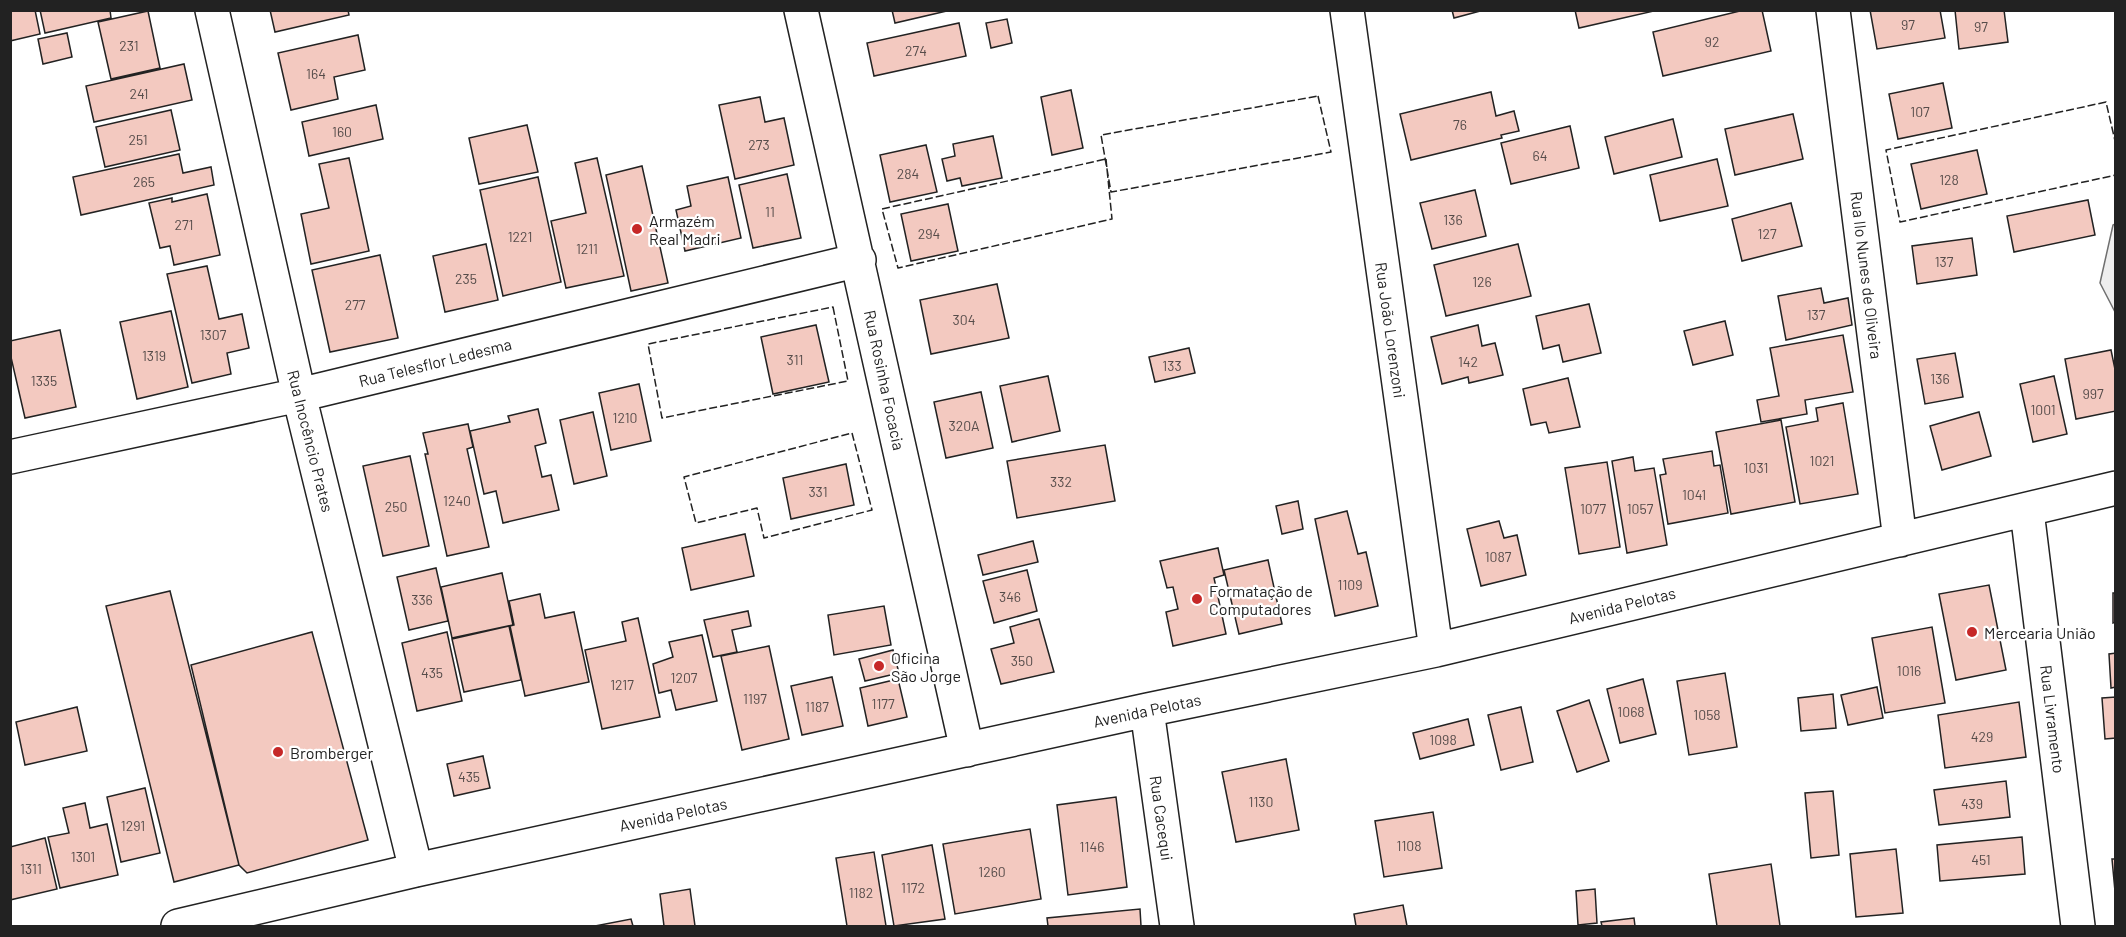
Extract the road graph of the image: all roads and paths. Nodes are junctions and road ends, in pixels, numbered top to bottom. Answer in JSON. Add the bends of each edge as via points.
{"nodes":[{"id":1,"x":212,"y":10,"type":"edge"},
{"id":2,"x":801,"y":10,"type":"edge"},
{"id":3,"x":1347,"y":10,"type":"edge"},
{"id":4,"x":1833,"y":10,"type":"edge"},
{"id":5,"x":859,"y":260,"type":"junction"},
{"id":6,"x":299,"y":395,"type":"junction"},
{"id":7,"x":10,"y":457,"type":"edge"},
{"id":8,"x":2115,"y":488,"type":"edge"},
{"id":9,"x":2027,"y":511,"type":"junction"},
{"id":10,"x":1900,"y":540,"type":"junction"},
{"id":11,"x":1436,"y":650,"type":"junction"},
{"id":12,"x":1147,"y":710,"type":"junction"},
{"id":13,"x":967,"y":750,"type":"junction"},
{"id":14,"x":416,"y":870,"type":"junction"},
{"id":15,"x":284,"y":915,"type":"edge"},
{"id":16,"x":178,"y":927,"type":"edge"},
{"id":17,"x":1177,"y":927,"type":"edge"},
{"id":18,"x":2078,"y":927,"type":"edge"}],
"edges":[{"from":1,"to":6,"type":"street","name":"Rua Inocêncio Prates"},
{"from":2,"to":5,"type":"street","name":"Rua Rosinha Focacia"},
{"from":3,"to":11,"type":"street","name":"Rua João Lorenzoni"},
{"from":4,"to":10,"type":"street","name":"Rua Ilo Nunes de Oliveira"},
{"from":5,"to":6,"type":"street","name":"Rua Telesflor Ledesma"},
{"from":5,"to":13,"type":"street","name":"Rua Rosinha Focacia"},
{"from":6,"to":7,"type":"street","name":"Rua Telesflor Ledesma"},
{"from":6,"to":14,"type":"street","name":"Rua Inocêncio Prates"},
{"from":8,"to":9,"type":"street","name":"Avenida Pelotas"},
{"from":9,"to":10,"type":"street","name":"Avenida Pelotas"},
{"from":9,"to":18,"type":"street","name":"Rua Livramento"},
{"from":10,"to":11,"type":"street","name":"Avenida Pelotas"},
{"from":11,"to":12,"type":"street","name":"Avenida Pelotas"},
{"from":12,"to":13,"type":"street","name":"Avenida Pelotas"},
{"from":12,"to":17,"type":"street","name":"Rua Cacequi"},
{"from":13,"to":14,"type":"street","name":"Avenida Pelotas"},
{"from":14,"to":15,"type":"street","name":"Avenida Pelotas"},
{"from":15,"to":16,"type":"street","name":"Avenida Pelotas"}]}
